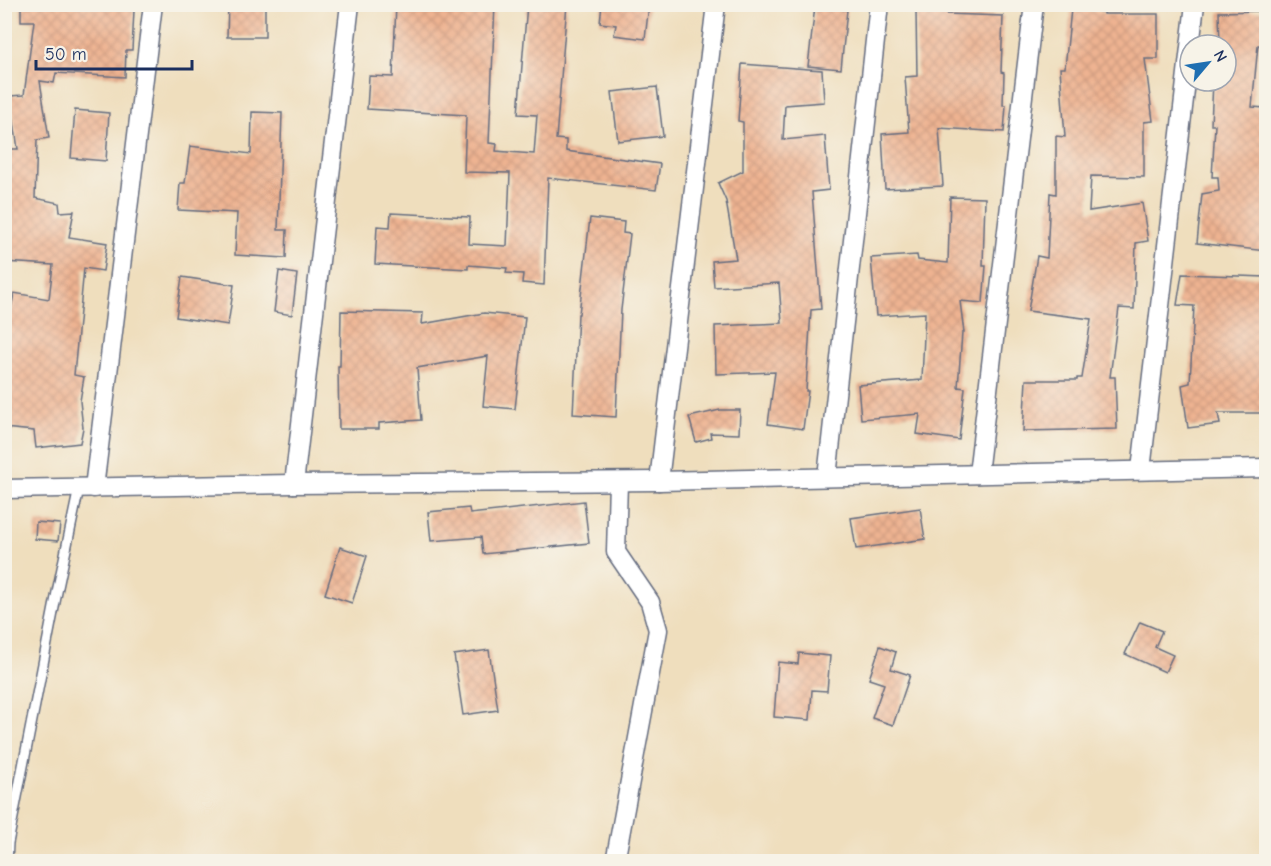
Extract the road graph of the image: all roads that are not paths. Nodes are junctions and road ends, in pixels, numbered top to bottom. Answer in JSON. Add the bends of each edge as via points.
{"nodes":[{"id":1,"x":153,"y":4,"type":"edge"},
{"id":2,"x":350,"y":4,"type":"edge"},
{"id":3,"x":716,"y":4,"type":"edge"},
{"id":4,"x":879,"y":4,"type":"edge"},
{"id":5,"x":1034,"y":4,"type":"edge"},
{"id":6,"x":1195,"y":4,"type":"edge"},
{"id":7,"x":1266,"y":468,"type":"edge"},
{"id":8,"x":1141,"y":470,"type":"junction"},
{"id":9,"x":978,"y":474,"type":"junction"},
{"id":10,"x":827,"y":477,"type":"junction"},
{"id":11,"x":618,"y":482,"type":"junction"},
{"id":12,"x":659,"y":482,"type":"junction"},
{"id":13,"x":294,"y":484,"type":"junction"},
{"id":14,"x":86,"y":488,"type":"junction"},
{"id":15,"x":4,"y":489,"type":"edge"},
{"id":16,"x":6,"y":861,"type":"edge"},
{"id":17,"x":615,"y":861,"type":"edge"}],
"edges":[{"from":1,"to":14,"type":"street"},
{"from":2,"to":13,"type":"street"},
{"from":3,"to":12,"type":"street"},
{"from":4,"to":10,"type":"street"},
{"from":5,"to":9,"type":"street"},
{"from":6,"to":8,"type":"street"},
{"from":7,"to":8,"type":"street"},
{"from":8,"to":9,"type":"street"},
{"from":9,"to":10,"type":"street"},
{"from":10,"to":12,"type":"street"},
{"from":11,"to":12,"type":"street"},
{"from":11,"to":13,"type":"street"},
{"from":11,"to":17,"type":"street","via":[[616,552],[650,602],[658,630]]},
{"from":13,"to":14,"type":"street"},
{"from":14,"to":15,"type":"street"},
{"from":14,"to":16,"type":"lane"}]}
